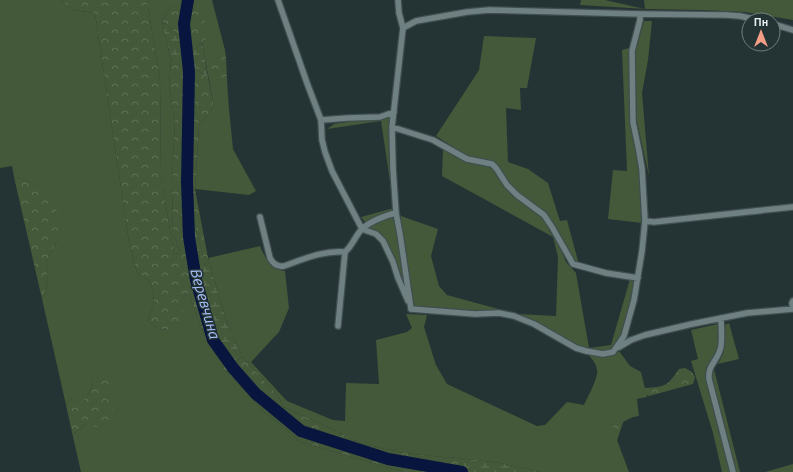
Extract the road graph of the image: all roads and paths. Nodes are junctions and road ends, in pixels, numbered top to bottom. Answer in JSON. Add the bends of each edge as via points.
{"nodes":[{"id":1,"x":278,"y":0,"type":"edge"},
{"id":2,"x":398,"y":0,"type":"edge"},
{"id":3,"x":640,"y":14,"type":"junction"},
{"id":4,"x":741,"y":16,"type":"edge"},
{"id":5,"x":781,"y":26,"type":"edge"},
{"id":6,"x":403,"y":28,"type":"junction"},
{"id":7,"x":793,"y":30,"type":"edge"},
{"id":8,"x":394,"y":112,"type":"junction"},
{"id":9,"x":321,"y":120,"type":"junction"},
{"id":10,"x":392,"y":127,"type":"junction"},
{"id":11,"x":793,"y":207,"type":"edge"},
{"id":12,"x":396,"y":213,"type":"junction"},
{"id":13,"x":260,"y":217,"type":"dead end"},
{"id":14,"x":645,"y":221,"type":"junction"},
{"id":15,"x":362,"y":229,"type":"junction"},
{"id":16,"x":345,"y":252,"type":"junction"},
{"id":17,"x":638,"y":278,"type":"junction"},
{"id":18,"x":793,"y":301,"type":"edge"},
{"id":19,"x":411,"y":309,"type":"junction"},
{"id":20,"x":793,"y":309,"type":"edge"},
{"id":21,"x":721,"y":318,"type":"junction"},
{"id":22,"x":338,"y":326,"type":"dead end"},
{"id":23,"x":615,"y":350,"type":"junction"},
{"id":24,"x":733,"y":472,"type":"edge"}],
"edges":[{"from":1,"to":9,"type":"street"},
{"from":2,"to":6,"type":"street"},
{"from":3,"to":4,"type":"street"},
{"from":3,"to":6,"type":"street","via":[[489,10],[416,21]]},
{"from":3,"to":14,"type":"street","via":[[632,51],[633,122],[642,169]]},
{"from":5,"to":7,"type":"street"},
{"from":6,"to":8,"type":"street"},
{"from":8,"to":9,"type":"street","via":[[380,116]]},
{"from":8,"to":10,"type":"street"},
{"from":9,"to":15,"type":"street","via":[[322,140],[332,171]]},
{"from":10,"to":12,"type":"street"},
{"from":10,"to":17,"type":"street","via":[[433,140],[466,159],[492,164],[517,195],[544,215],[573,264]]},
{"from":11,"to":14,"type":"street"},
{"from":12,"to":15,"type":"street"},
{"from":12,"to":19,"type":"street"},
{"from":13,"to":16,"type":"street","via":[[270,258],[275,264],[284,266],[322,253]]},
{"from":14,"to":17,"type":"street"},
{"from":15,"to":16,"type":"street"},
{"from":15,"to":19,"type":"street","via":[[376,234],[383,241]]},
{"from":16,"to":22,"type":"street"},
{"from":17,"to":23,"type":"street","via":[[624,336]]},
{"from":18,"to":20,"type":"street"},
{"from":19,"to":23,"type":"street","via":[[514,316],[534,324],[576,348],[603,354]]},
{"from":20,"to":21,"type":"street"},
{"from":21,"to":23,"type":"street","via":[[649,334],[631,340]]},
{"from":21,"to":24,"type":"street","via":[[722,345],[708,372]]}]}
